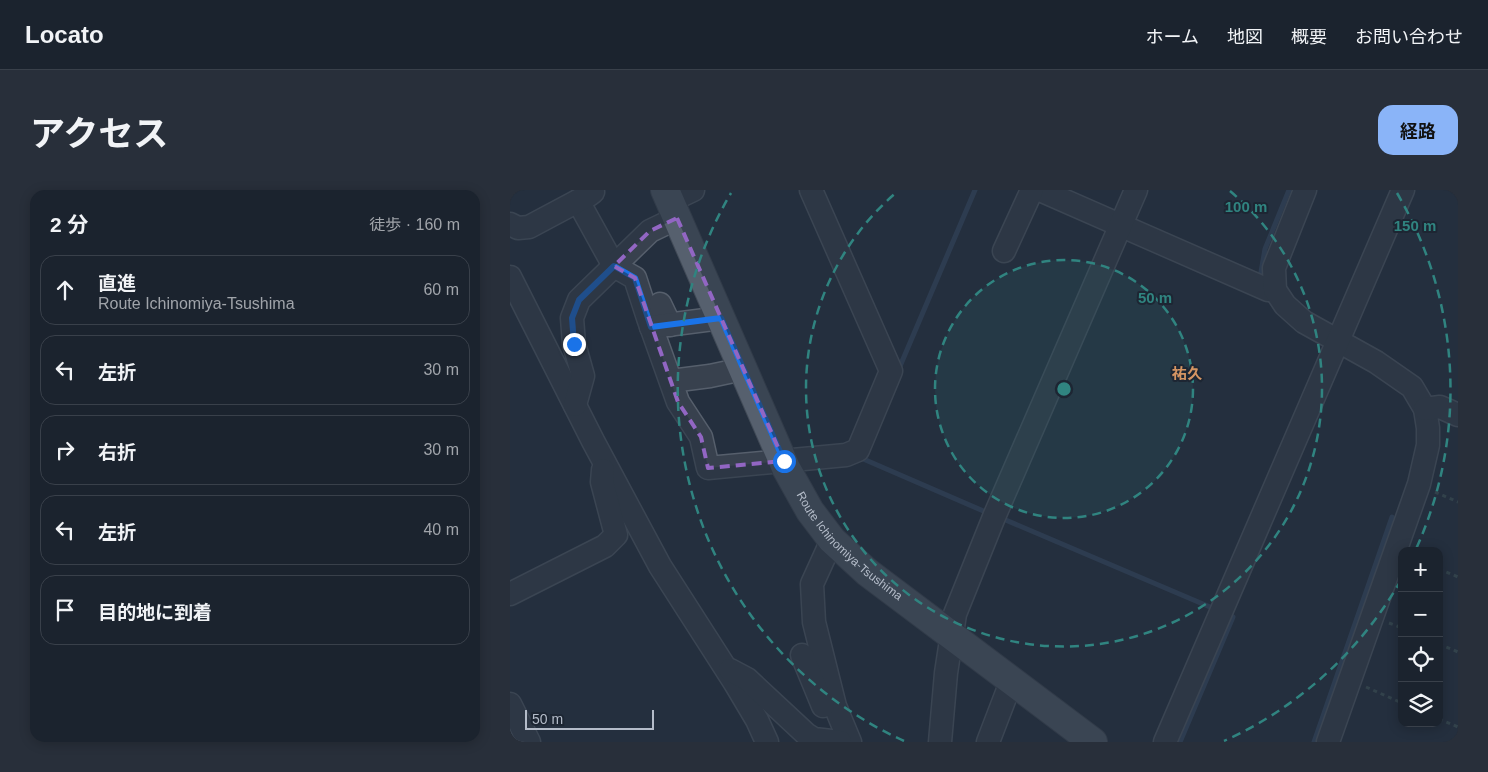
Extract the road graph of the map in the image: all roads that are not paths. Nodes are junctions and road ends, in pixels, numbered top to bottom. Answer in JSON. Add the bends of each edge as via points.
{"nodes":[{"id":1,"x":811,"y":190,"type":"edge"},
{"id":2,"x":1032,"y":190,"type":"edge"},
{"id":3,"x":1040,"y":190,"type":"edge"},
{"id":4,"x":1136,"y":190,"type":"edge"},
{"id":5,"x":1305,"y":190,"type":"edge"},
{"id":6,"x":1403,"y":190,"type":"edge"},
{"id":7,"x":585,"y":196,"type":"edge"},
{"id":8,"x":676,"y":200,"type":"edge"},
{"id":9,"x":510,"y":224,"type":"edge"},
{"id":10,"x":1122,"y":225,"type":"junction"},
{"id":11,"x":1004,"y":251,"type":"dead end"},
{"id":12,"x":614,"y":266,"type":"junction"},
{"id":13,"x":510,"y":277,"type":"edge"},
{"id":14,"x":1275,"y":290,"type":"junction"},
{"id":15,"x":660,"y":304,"type":"dead end"},
{"id":16,"x":721,"y":318,"type":"junction"},
{"id":17,"x":661,"y":326,"type":"junction"},
{"id":18,"x":1339,"y":340,"type":"junction"},
{"id":19,"x":743,"y":369,"type":"junction"},
{"id":20,"x":671,"y":381,"type":"junction"},
{"id":21,"x":575,"y":405,"type":"junction"},
{"id":22,"x":1426,"y":410,"type":"junction"},
{"id":23,"x":1458,"y":415,"type":"edge"},
{"id":24,"x":784,"y":461,"type":"junction"},
{"id":25,"x":604,"y":462,"type":"junction"},
{"id":26,"x":832,"y":540,"type":"junction"},
{"id":27,"x":510,"y":594,"type":"edge"},
{"id":28,"x":950,"y":636,"type":"junction"},
{"id":29,"x":802,"y":655,"type":"dead end"},
{"id":30,"x":725,"y":667,"type":"junction"},
{"id":31,"x":1011,"y":682,"type":"junction"},
{"id":32,"x":510,"y":704,"type":"edge"},
{"id":33,"x":529,"y":742,"type":"edge"},
{"id":34,"x":767,"y":742,"type":"edge"},
{"id":35,"x":840,"y":742,"type":"edge"},
{"id":36,"x":940,"y":742,"type":"edge"},
{"id":37,"x":988,"y":742,"type":"edge"},
{"id":38,"x":1093,"y":742,"type":"edge"},
{"id":39,"x":1165,"y":742,"type":"edge"},
{"id":40,"x":1328,"y":742,"type":"edge"}],
"edges":[{"from":1,"to":24,"type":"street","via":[[891,371],[858,450],[846,455]]},
{"from":2,"to":11,"type":"street"},
{"from":3,"to":10,"type":"street"},
{"from":4,"to":10,"type":"street"},
{"from":5,"to":14,"type":"street","via":[[1274,268]]},
{"from":6,"to":18,"type":"street"},
{"from":7,"to":9,"type":"street","via":[[529,227],[518,228]]},
{"from":7,"to":12,"type":"street"},
{"from":8,"to":12,"type":"street"},
{"from":8,"to":16,"type":"main road","name":"Route Ichinomiya-Tsushima"},
{"from":10,"to":14,"type":"street","via":[[1268,290]]},
{"from":10,"to":28,"type":"street","via":[[994,517],[955,614]]},
{"from":12,"to":17,"type":"street","via":[[635,278]]},
{"from":12,"to":21,"type":"street","via":[[579,300],[572,318],[574,344],[583,376]]},
{"from":13,"to":21,"type":"street"},
{"from":14,"to":18,"type":"street","via":[[1285,305],[1304,322]]},
{"from":15,"to":17,"type":"street"},
{"from":16,"to":17,"type":"street"},
{"from":16,"to":19,"type":"main road","name":"Route Ichinomiya-Tsushima"},
{"from":17,"to":20,"type":"street"},
{"from":18,"to":22,"type":"street","via":[[1412,386]]},
{"from":18,"to":39,"type":"street"},
{"from":19,"to":20,"type":"street"},
{"from":19,"to":24,"type":"main road","name":"Route Ichinomiya-Tsushima"},
{"from":20,"to":24,"type":"street","via":[[678,402],[701,436],[708,468]]},
{"from":21,"to":25,"type":"street"},
{"from":22,"to":23,"type":"street","via":[[1440,407]]},
{"from":22,"to":40,"type":"street","via":[[1428,445],[1425,463]]},
{"from":24,"to":26,"type":"main road","name":"Route Ichinomiya-Tsushima","via":[[810,511]]},
{"from":25,"to":27,"type":"street","via":[[602,482],[616,535],[605,546]]},
{"from":25,"to":30,"type":"street","via":[[660,566]]},
{"from":26,"to":28,"type":"main road","name":"Route Ichinomiya-Tsushima","via":[[866,572]]},
{"from":26,"to":35,"type":"street","via":[[812,584],[814,622],[835,706]]},
{"from":28,"to":31,"type":"main road","name":"Route Ichinomiya-Tsushima"},
{"from":28,"to":36,"type":"street"},
{"from":29,"to":35,"type":"street","via":[[831,729]]},
{"from":30,"to":34,"type":"street"},
{"from":30,"to":35,"type":"street","via":[[748,679],[806,734],[814,739]]},
{"from":31,"to":37,"type":"street"},
{"from":31,"to":38,"type":"main road","name":"Route Ichinomiya-Tsushima"},
{"from":32,"to":33,"type":"street"}]}
